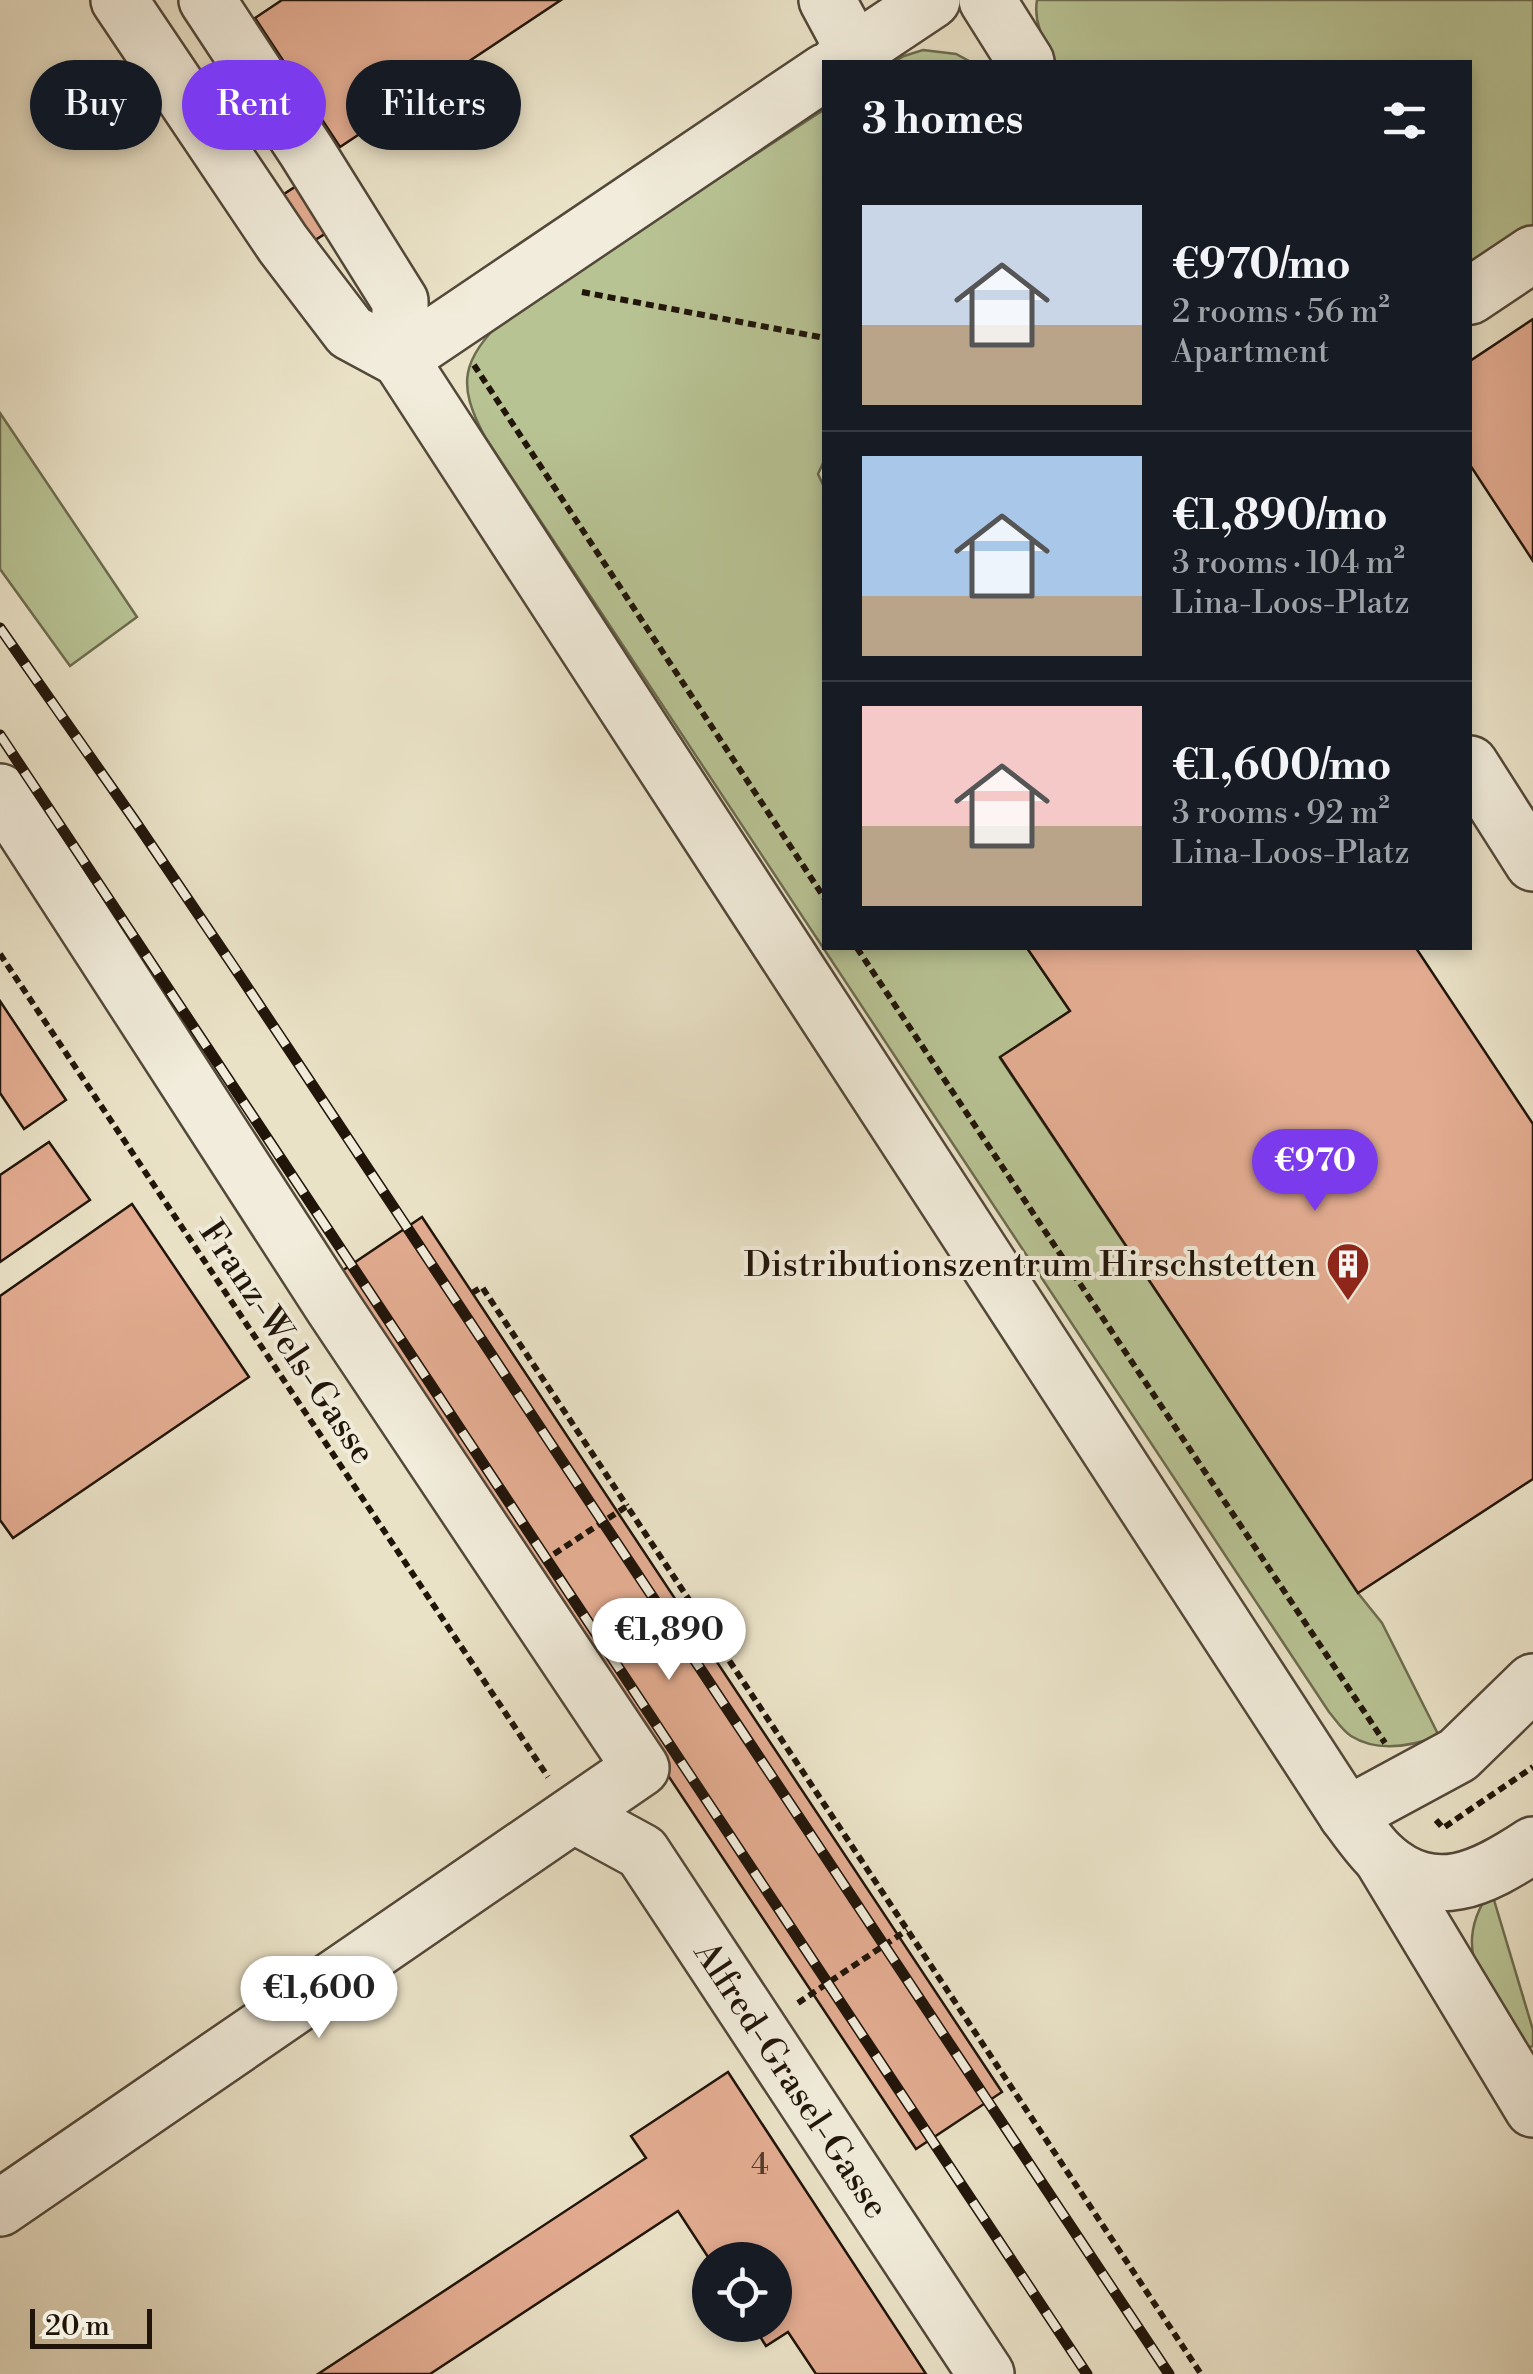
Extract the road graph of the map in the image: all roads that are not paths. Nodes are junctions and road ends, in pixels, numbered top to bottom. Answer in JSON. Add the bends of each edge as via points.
{"nodes":[{"id":1,"x":119,"y":0,"type":"edge"},
{"id":2,"x":207,"y":0,"type":"edge"},
{"id":3,"x":827,"y":0,"type":"edge"},
{"id":4,"x":932,"y":0,"type":"edge"},
{"id":5,"x":987,"y":0,"type":"edge"},
{"id":6,"x":840,"y":60,"type":"edge"},
{"id":7,"x":843,"y":60,"type":"edge"},
{"id":8,"x":1025,"y":60,"type":"edge"},
{"id":9,"x":822,"y":74,"type":"edge"},
{"id":10,"x":1533,"y":254,"type":"edge"},
{"id":11,"x":1472,"y":295,"type":"edge"},
{"id":12,"x":400,"y":301,"type":"junction"},
{"id":13,"x":449,"y":326,"type":"junction"},
{"id":14,"x":400,"y":359,"type":"junction"},
{"id":15,"x":1472,"y":767,"type":"edge"},
{"id":16,"x":0,"y":792,"type":"edge"},
{"id":17,"x":1533,"y":863,"type":"edge"},
{"id":18,"x":1533,"y":1682,"type":"edge"},
{"id":19,"x":574,"y":1815,"type":"junction"},
{"id":20,"x":1347,"y":1815,"type":"junction"},
{"id":21,"x":1533,"y":1845,"type":"edge"},
{"id":22,"x":1381,"y":1857,"type":"junction"},
{"id":23,"x":1533,"y":2109,"type":"edge"},
{"id":24,"x":8,"y":2202,"type":"edge"},
{"id":25,"x":986,"y":2374,"type":"edge"}],
"edges":[{"from":1,"to":14,"type":"street","via":[[350,332]]},
{"from":2,"to":12,"type":"street"},
{"from":3,"to":6,"type":"street"},
{"from":4,"to":7,"type":"street"},
{"from":5,"to":8,"type":"street"},
{"from":9,"to":13,"type":"street"},
{"from":10,"to":11,"type":"street"},
{"from":12,"to":13,"type":"street","via":[[419,319]]},
{"from":12,"to":14,"type":"street"},
{"from":13,"to":14,"type":"street"},
{"from":14,"to":20,"type":"street"},
{"from":15,"to":17,"type":"street"},
{"from":16,"to":19,"type":"street","via":[[640,1768]]},
{"from":18,"to":20,"type":"street","via":[[1458,1755]]},
{"from":19,"to":24,"type":"street"},
{"from":19,"to":25,"type":"street","name":"Alfred-Grasel-Gasse","via":[[642,1852]]},
{"from":20,"to":22,"type":"street"},
{"from":21,"to":22,"type":"street","via":[[1496,1870],[1452,1884],[1412,1880]]},
{"from":22,"to":23,"type":"street"}]}
